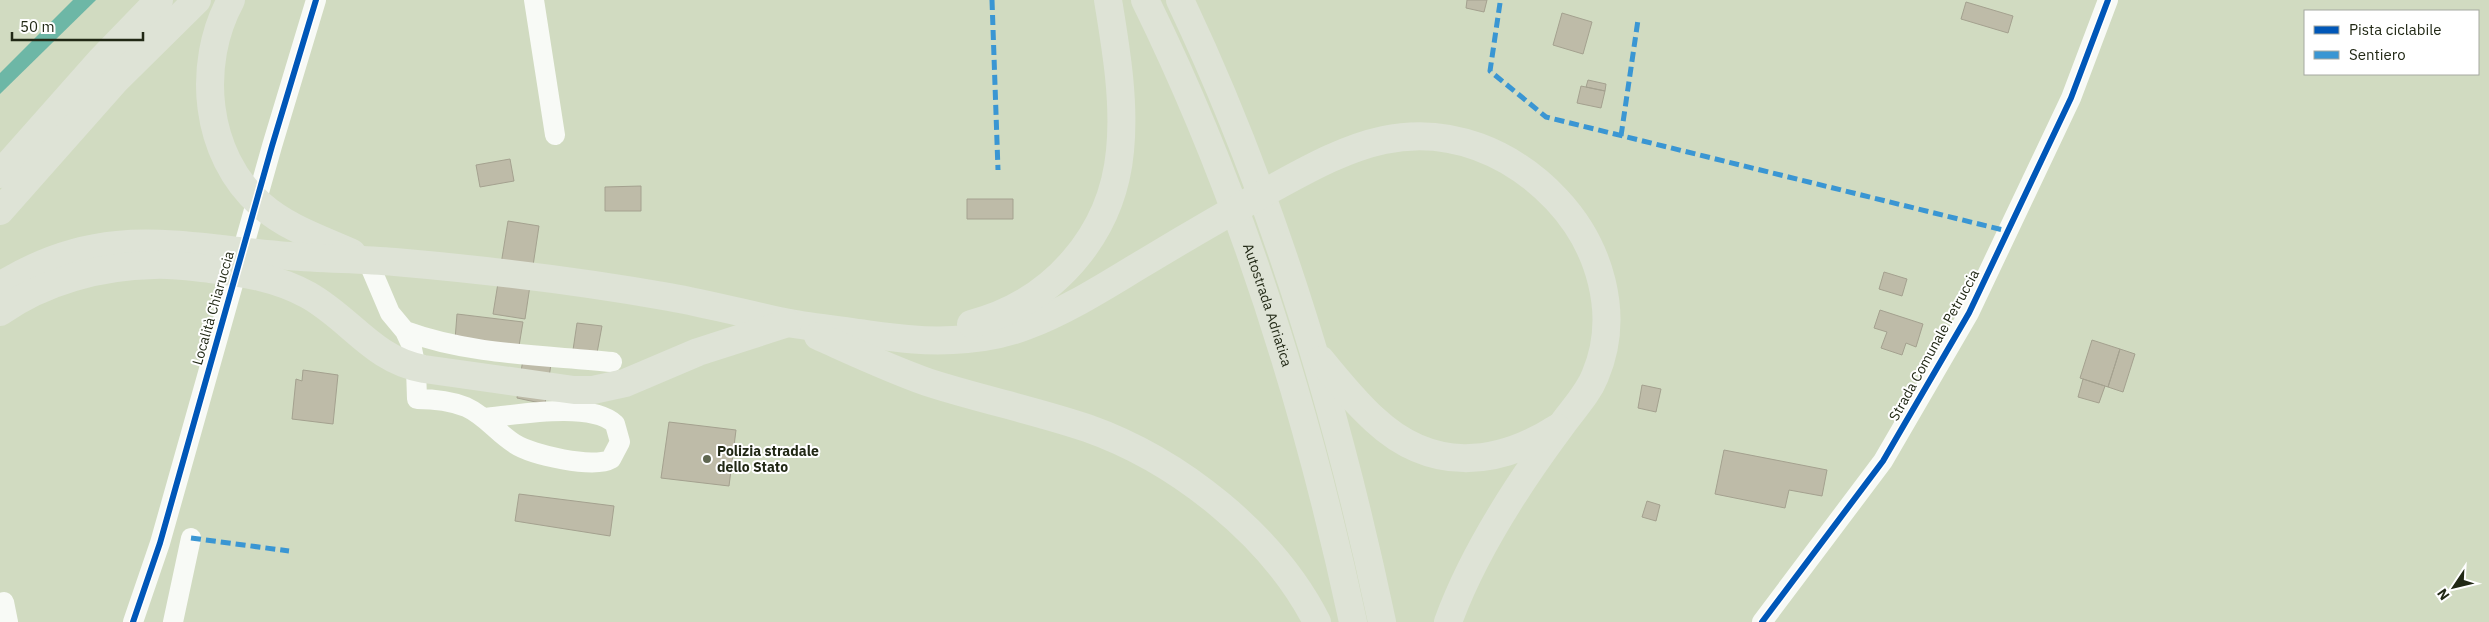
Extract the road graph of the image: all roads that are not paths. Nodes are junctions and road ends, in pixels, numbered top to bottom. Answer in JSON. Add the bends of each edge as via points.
{"nodes":[{"id":1,"x":159,"y":0,"type":"edge"},
{"id":2,"x":197,"y":0,"type":"edge"},
{"id":3,"x":231,"y":0,"type":"edge"},
{"id":4,"x":316,"y":0,"type":"edge"},
{"id":5,"x":534,"y":0,"type":"edge"},
{"id":6,"x":1108,"y":0,"type":"edge"},
{"id":7,"x":1145,"y":0,"type":"edge"},
{"id":8,"x":1180,"y":0,"type":"edge"},
{"id":9,"x":2108,"y":0,"type":"edge"},
{"id":10,"x":554,"y":135,"type":"dead end"},
{"id":11,"x":0,"y":174,"type":"edge"},
{"id":12,"x":0,"y":211,"type":"edge"},
{"id":13,"x":367,"y":259,"type":"junction"},
{"id":14,"x":0,"y":286,"type":"edge"},
{"id":15,"x":0,"y":312,"type":"edge"},
{"id":16,"x":790,"y":323,"type":"junction"},
{"id":17,"x":405,"y":331,"type":"junction"},
{"id":18,"x":1316,"y":354,"type":"junction"},
{"id":19,"x":612,"y":362,"type":"dead end"},
{"id":20,"x":416,"y":368,"type":"junction"},
{"id":21,"x":484,"y":418,"type":"junction"},
{"id":22,"x":1561,"y":426,"type":"junction"},
{"id":23,"x":191,"y":538,"type":"dead end"},
{"id":24,"x":4,"y":602,"type":"dead end"},
{"id":25,"x":140,"y":620,"type":"edge"},
{"id":26,"x":8,"y":622,"type":"edge"},
{"id":27,"x":173,"y":622,"type":"edge"},
{"id":28,"x":1317,"y":622,"type":"edge"},
{"id":29,"x":1353,"y":622,"type":"edge"},
{"id":30,"x":1382,"y":622,"type":"edge"},
{"id":31,"x":1448,"y":622,"type":"edge"},
{"id":32,"x":1762,"y":622,"type":"edge"}],
"edges":[{"from":1,"to":11,"type":"highway"},
{"from":2,"to":12,"type":"highway","via":[[116,80]]},
{"from":3,"to":13,"type":"highway","via":[[215,43],[210,83],[216,131],[230,165],[248,192],[272,213]]},
{"from":4,"to":25,"type":"street","name":"Località Chiaruccia"},
{"from":5,"to":10,"type":"street"},
{"from":6,"to":16,"type":"highway","via":[[1121,106],[1118,164],[1102,218],[1062,275],[1015,308],[958,326],[925,329]]},
{"from":7,"to":29,"type":"highway","name":"Autostrada Adriatica","via":[[1205,134],[1267,300],[1321,482]]},
{"from":8,"to":18,"type":"highway","via":[[1250,162]]},
{"from":9,"to":32,"type":"street","name":"Strada Comunale Petruccia","via":[[2070,98],[1969,313],[1883,461]]},
{"from":13,"to":14,"type":"highway","via":[[132,242],[63,256]]},
{"from":13,"to":16,"type":"highway","via":[[454,267],[642,293]]},
{"from":13,"to":17,"type":"street","via":[[390,313]]},
{"from":15,"to":20,"type":"highway","via":[[51,285],[106,270],[154,264],[246,273],[278,282],[309,296],[383,354]]},
{"from":16,"to":20,"type":"highway","via":[[698,352],[625,383],[593,390]]},
{"from":16,"to":22,"type":"highway","via":[[922,340],[955,340],[1000,334],[1071,306],[1198,230],[1309,169],[1378,141],[1437,137],[1473,144],[1530,175],[1577,224],[1599,268],[1606,308],[1605,341],[1595,378]]},
{"from":16,"to":28,"type":"highway","via":[[908,375],[1088,429],[1160,463],[1202,491],[1251,534],[1286,573]]},
{"from":17,"to":19,"type":"street","via":[[432,341],[498,352]]},
{"from":17,"to":20,"type":"street","via":[[412,344]]},
{"from":18,"to":22,"type":"highway","via":[[1376,422],[1406,442],[1434,454],[1461,459],[1494,456],[1528,445]]},
{"from":18,"to":30,"type":"highway"},
{"from":20,"to":21,"type":"street","via":[[418,399],[458,404]]},
{"from":21,"to":21,"type":"street","via":[[514,444],[548,456],[600,463],[611,459],[620,442],[615,424],[600,415],[576,411]]},
{"from":22,"to":31,"type":"highway","via":[[1486,539],[1466,576]]},
{"from":23,"to":27,"type":"street"},
{"from":24,"to":26,"type":"street"}]}
